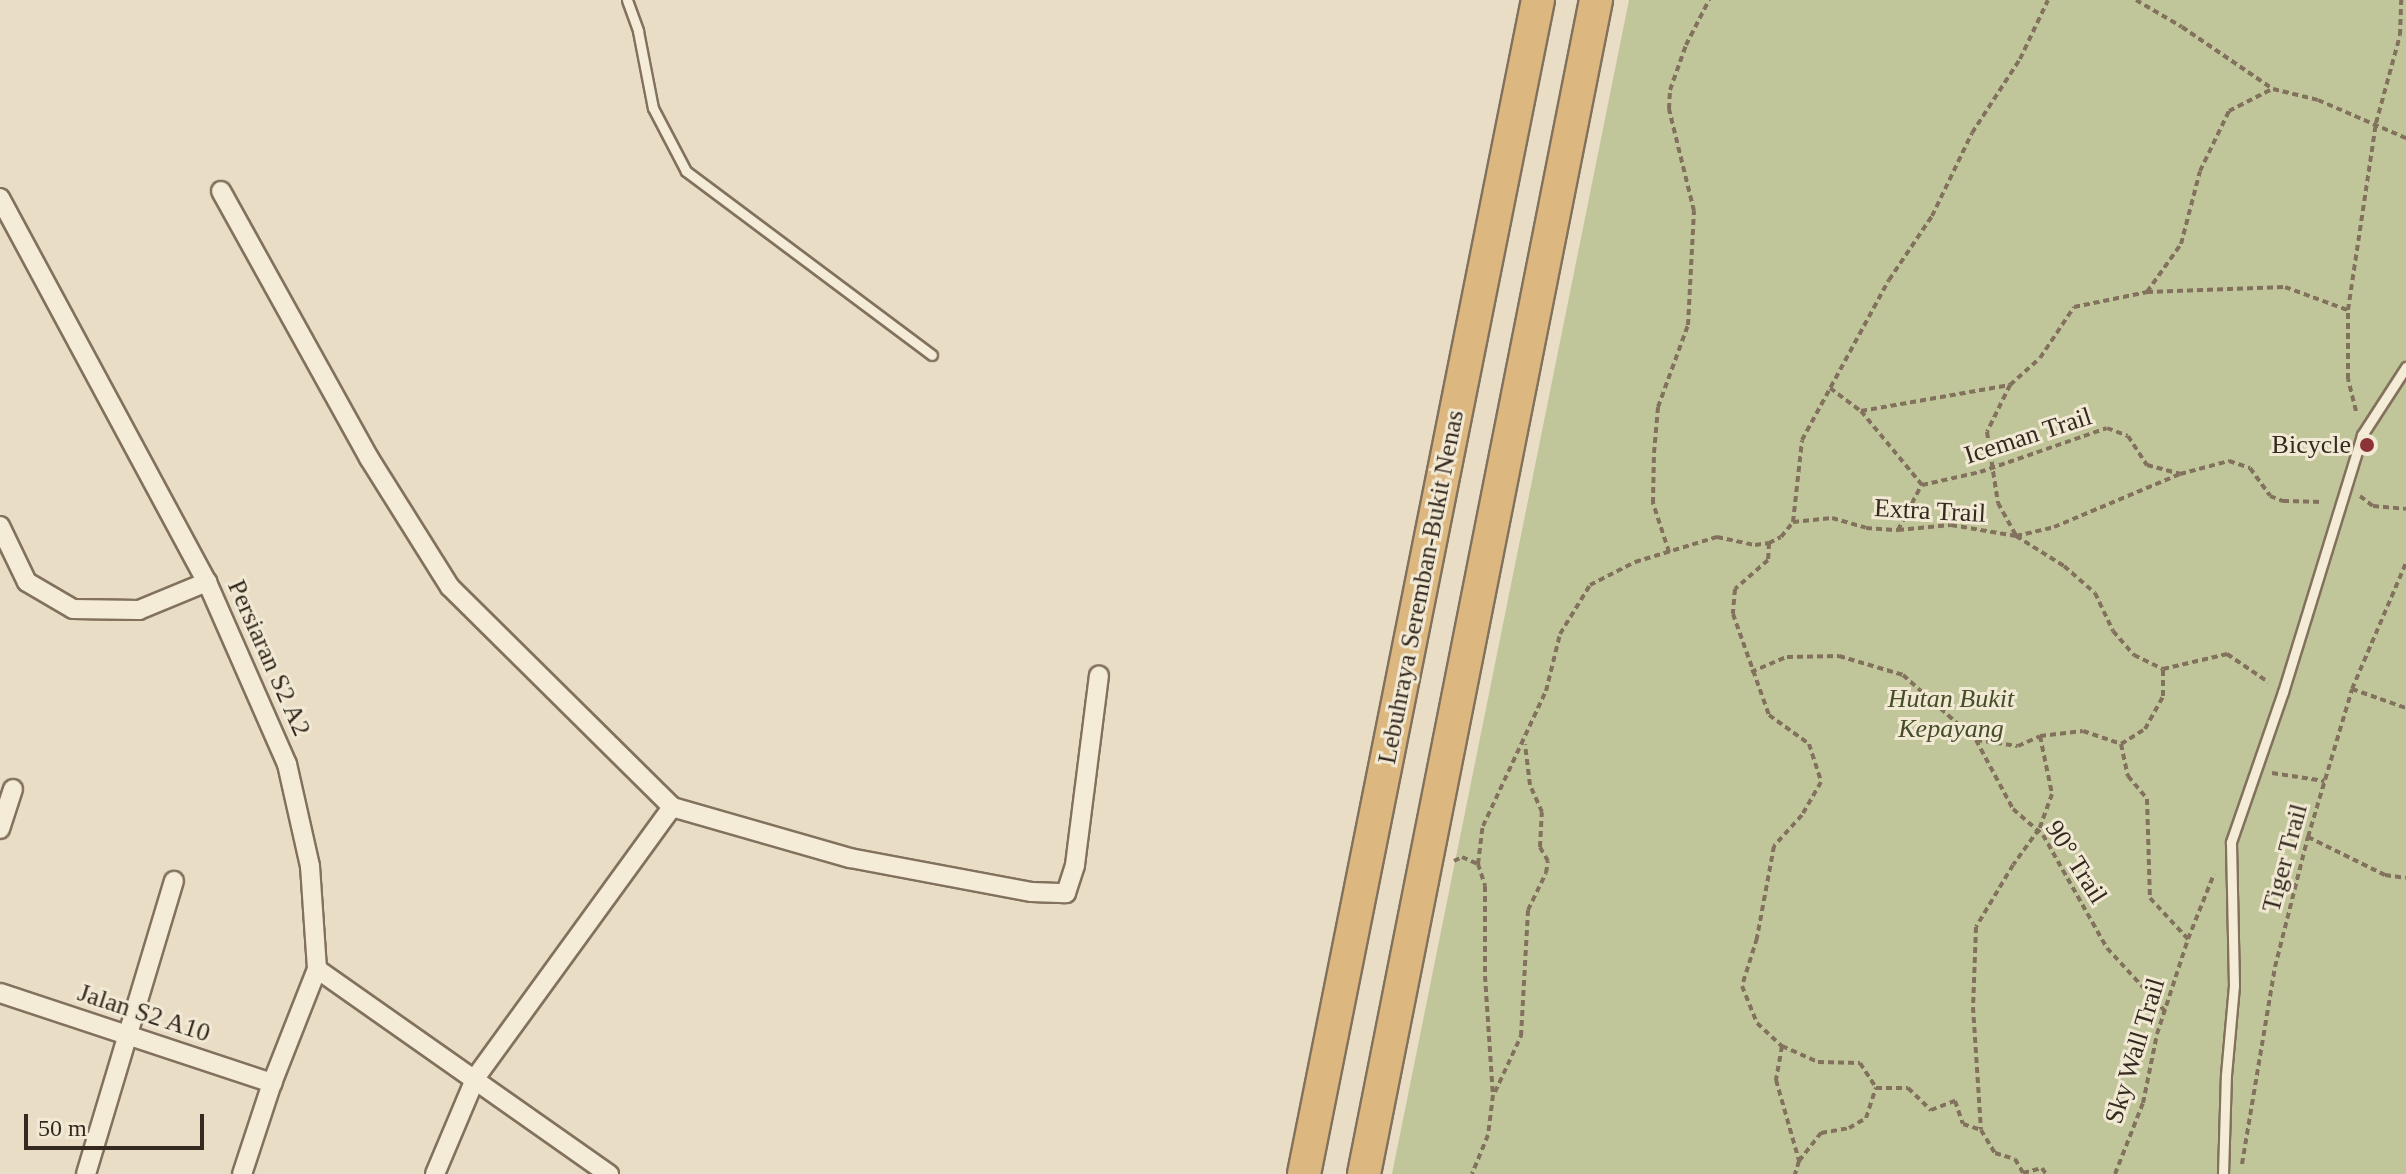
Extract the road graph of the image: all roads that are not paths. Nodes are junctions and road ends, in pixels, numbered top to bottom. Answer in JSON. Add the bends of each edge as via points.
{"nodes":[{"id":1,"x":627,"y":0,"type":"edge"},
{"id":2,"x":1538,"y":0,"type":"edge"},
{"id":3,"x":1596,"y":0,"type":"edge"},
{"id":4,"x":221,"y":191,"type":"dead end"},
{"id":5,"x":0,"y":198,"type":"edge"},
{"id":6,"x":932,"y":355,"type":"dead end"},
{"id":7,"x":2406,"y":367,"type":"edge"},
{"id":8,"x":0,"y":526,"type":"edge"},
{"id":9,"x":207,"y":582,"type":"junction"},
{"id":10,"x":1099,"y":676,"type":"dead end"},
{"id":11,"x":13,"y":789,"type":"dead end"},
{"id":12,"x":672,"y":807,"type":"junction"},
{"id":13,"x":0,"y":829,"type":"edge"},
{"id":14,"x":174,"y":881,"type":"dead end"},
{"id":15,"x":317,"y":969,"type":"junction"},
{"id":16,"x":0,"y":993,"type":"edge"},
{"id":17,"x":129,"y":1036,"type":"junction"},
{"id":18,"x":476,"y":1077,"type":"junction"},
{"id":19,"x":272,"y":1083,"type":"junction"},
{"id":20,"x":86,"y":1174,"type":"edge"},
{"id":21,"x":242,"y":1174,"type":"edge"},
{"id":22,"x":435,"y":1174,"type":"edge"},
{"id":23,"x":609,"y":1174,"type":"edge"},
{"id":24,"x":1304,"y":1174,"type":"edge"},
{"id":25,"x":1364,"y":1174,"type":"edge"},
{"id":26,"x":2223,"y":1174,"type":"edge"}],
"edges":[{"from":1,"to":6,"type":"lane","via":[[653,108],[686,171]]},
{"from":2,"to":24,"type":"highway","name":"Lebuhraya Seremban-Bukit Nenas"},
{"from":3,"to":25,"type":"highway"},
{"from":4,"to":12,"type":"street","via":[[369,458],[450,587]]},
{"from":5,"to":9,"type":"street","name":"Persiaran S2 A2"},
{"from":7,"to":26,"type":"lane","via":[[2362,435],[2231,842],[2234,986]]},
{"from":8,"to":9,"type":"street","via":[[27,582],[73,609],[139,610]]},
{"from":9,"to":15,"type":"street","name":"Persiaran S2 A2","via":[[287,764],[310,866]]},
{"from":10,"to":12,"type":"street","via":[[1075,865],[1066,893],[1032,892],[850,858]]},
{"from":11,"to":13,"type":"street"},
{"from":12,"to":18,"type":"street"},
{"from":14,"to":17,"type":"street"},
{"from":15,"to":18,"type":"street"},
{"from":15,"to":19,"type":"street","name":"Persiaran S2 A2"},
{"from":16,"to":17,"type":"street","name":"Jalan S2 A10"},
{"from":17,"to":19,"type":"street","name":"Jalan S2 A10"},
{"from":17,"to":20,"type":"street"},
{"from":18,"to":22,"type":"street"},
{"from":18,"to":23,"type":"street"},
{"from":19,"to":21,"type":"street","name":"Persiaran S2 A2"}]}
